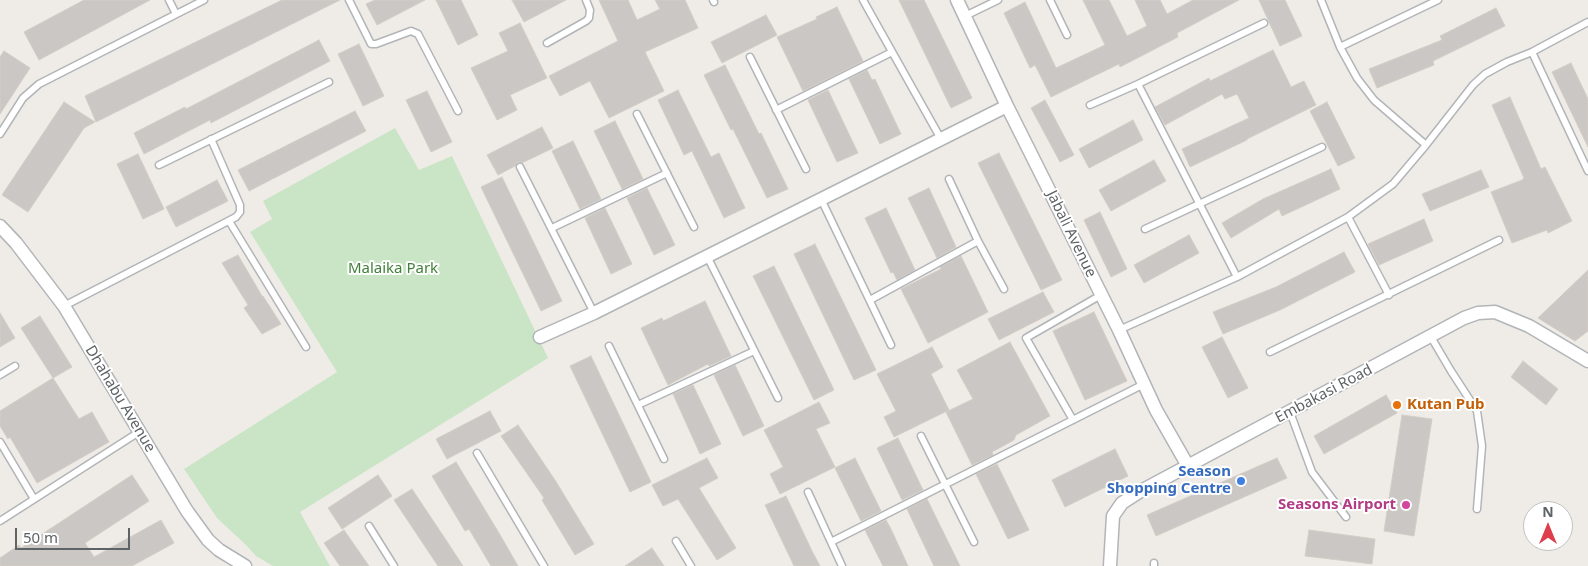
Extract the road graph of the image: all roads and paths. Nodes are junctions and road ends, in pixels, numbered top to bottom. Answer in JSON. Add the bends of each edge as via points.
{"nodes":[{"id":1,"x":169,"y":0,"type":"edge"},
{"id":2,"x":204,"y":0,"type":"edge"},
{"id":3,"x":349,"y":0,"type":"edge"},
{"id":4,"x":586,"y":0,"type":"edge"},
{"id":5,"x":863,"y":0,"type":"edge"},
{"id":6,"x":957,"y":0,"type":"edge"},
{"id":7,"x":998,"y":0,"type":"edge"},
{"id":8,"x":1050,"y":0,"type":"edge"},
{"id":9,"x":1320,"y":0,"type":"edge"},
{"id":10,"x":1438,"y":0,"type":"edge"},
{"id":11,"x":176,"y":14,"type":"junction"},
{"id":12,"x":965,"y":16,"type":"junction"},
{"id":13,"x":1588,"y":22,"type":"edge"},
{"id":14,"x":1264,"y":23,"type":"dead end"},
{"id":15,"x":1067,"y":35,"type":"dead end"},
{"id":16,"x":547,"y":43,"type":"dead end"},
{"id":17,"x":1340,"y":46,"type":"junction"},
{"id":18,"x":892,"y":52,"type":"junction"},
{"id":19,"x":1532,"y":52,"type":"junction"},
{"id":20,"x":750,"y":58,"type":"dead end"},
{"id":21,"x":329,"y":82,"type":"dead end"},
{"id":22,"x":1138,"y":84,"type":"junction"},
{"id":23,"x":1090,"y":105,"type":"dead end"},
{"id":24,"x":1007,"y":106,"type":"junction"},
{"id":25,"x":776,"y":110,"type":"junction"},
{"id":26,"x":458,"y":111,"type":"dead end"},
{"id":27,"x":637,"y":114,"type":"dead end"},
{"id":28,"x":0,"y":134,"type":"edge"},
{"id":29,"x":211,"y":139,"type":"junction"},
{"id":30,"x":941,"y":139,"type":"junction"},
{"id":31,"x":1426,"y":145,"type":"junction"},
{"id":32,"x":1322,"y":147,"type":"dead end"},
{"id":33,"x":159,"y":165,"type":"dead end"},
{"id":34,"x":520,"y":167,"type":"dead end"},
{"id":35,"x":806,"y":169,"type":"dead end"},
{"id":36,"x":1588,"y":171,"type":"edge"},
{"id":37,"x":667,"y":173,"type":"junction"},
{"id":38,"x":949,"y":179,"type":"dead end"},
{"id":39,"x":821,"y":199,"type":"junction"},
{"id":40,"x":1199,"y":203,"type":"junction"},
{"id":41,"x":1348,"y":217,"type":"junction"},
{"id":42,"x":229,"y":221,"type":"junction"},
{"id":43,"x":0,"y":226,"type":"edge"},
{"id":44,"x":552,"y":228,"type":"junction"},
{"id":45,"x":694,"y":228,"type":"dead end"},
{"id":46,"x":1145,"y":229,"type":"dead end"},
{"id":47,"x":1499,"y":240,"type":"dead end"},
{"id":48,"x":978,"y":241,"type":"junction"},
{"id":49,"x":707,"y":256,"type":"junction"},
{"id":50,"x":1237,"y":277,"type":"junction"},
{"id":51,"x":1004,"y":290,"type":"dead end"},
{"id":52,"x":1102,"y":295,"type":"junction"},
{"id":53,"x":1389,"y":295,"type":"junction"},
{"id":54,"x":870,"y":300,"type":"junction"},
{"id":55,"x":64,"y":306,"type":"junction"},
{"id":56,"x":594,"y":313,"type":"junction"},
{"id":57,"x":1119,"y":330,"type":"junction"},
{"id":58,"x":540,"y":337,"type":"dead end"},
{"id":59,"x":1431,"y":337,"type":"junction"},
{"id":60,"x":891,"y":345,"type":"dead end"},
{"id":61,"x":609,"y":346,"type":"dead end"},
{"id":62,"x":306,"y":347,"type":"dead end"},
{"id":63,"x":754,"y":352,"type":"junction"},
{"id":64,"x":1270,"y":352,"type":"dead end"},
{"id":65,"x":1588,"y":361,"type":"edge"},
{"id":66,"x":15,"y":366,"type":"dead end"},
{"id":67,"x":0,"y":375,"type":"edge"},
{"id":68,"x":1144,"y":384,"type":"junction"},
{"id":69,"x":778,"y":398,"type":"dead end"},
{"id":70,"x":638,"y":405,"type":"junction"},
{"id":71,"x":1290,"y":412,"type":"junction"},
{"id":72,"x":1073,"y":420,"type":"junction"},
{"id":73,"x":139,"y":432,"type":"junction"},
{"id":74,"x":921,"y":436,"type":"dead end"},
{"id":75,"x":0,"y":442,"type":"edge"},
{"id":76,"x":477,"y":453,"type":"dead end"},
{"id":77,"x":664,"y":459,"type":"dead end"},
{"id":78,"x":1188,"y":466,"type":"junction"},
{"id":79,"x":946,"y":484,"type":"junction"},
{"id":80,"x":808,"y":492,"type":"dead end"},
{"id":81,"x":34,"y":499,"type":"junction"},
{"id":82,"x":1477,"y":509,"type":"dead end"},
{"id":83,"x":1346,"y":517,"type":"dead end"},
{"id":84,"x":0,"y":521,"type":"edge"},
{"id":85,"x":369,"y":526,"type":"dead end"},
{"id":86,"x":676,"y":541,"type":"dead end"},
{"id":87,"x":831,"y":542,"type":"junction"},
{"id":88,"x":974,"y":542,"type":"dead end"},
{"id":89,"x":244,"y":566,"type":"edge"},
{"id":90,"x":394,"y":566,"type":"edge"},
{"id":91,"x":544,"y":566,"type":"edge"},
{"id":92,"x":691,"y":566,"type":"edge"},
{"id":93,"x":842,"y":566,"type":"edge"},
{"id":94,"x":1110,"y":566,"type":"edge"}],
"edges":[{"from":1,"to":11,"type":"lane"},
{"from":2,"to":11,"type":"lane"},
{"from":3,"to":26,"type":"lane","via":[[371,44],[411,30],[418,34]]},
{"from":4,"to":16,"type":"lane","via":[[589,18]]},
{"from":5,"to":18,"type":"lane"},
{"from":6,"to":12,"type":"street","name":"Jabali Avenue"},
{"from":7,"to":12,"type":"lane"},
{"from":8,"to":15,"type":"lane"},
{"from":9,"to":17,"type":"lane"},
{"from":10,"to":17,"type":"lane"},
{"from":11,"to":28,"type":"lane","via":[[39,84],[22,98]]},
{"from":12,"to":24,"type":"street","name":"Jabali Avenue"},
{"from":13,"to":19,"type":"lane"},
{"from":14,"to":22,"type":"lane"},
{"from":17,"to":31,"type":"lane","via":[[1357,78],[1374,100]]},
{"from":18,"to":25,"type":"lane"},
{"from":18,"to":30,"type":"lane"},
{"from":19,"to":31,"type":"lane","via":[[1485,74]]},
{"from":19,"to":36,"type":"lane"},
{"from":20,"to":25,"type":"lane"},
{"from":21,"to":29,"type":"lane"},
{"from":22,"to":23,"type":"lane"},
{"from":22,"to":40,"type":"lane"},
{"from":24,"to":30,"type":"street"},
{"from":24,"to":52,"type":"street","name":"Jabali Avenue"},
{"from":25,"to":35,"type":"lane"},
{"from":27,"to":37,"type":"lane"},
{"from":29,"to":33,"type":"lane"},
{"from":29,"to":42,"type":"lane","via":[[240,205],[240,212]]},
{"from":30,"to":39,"type":"street"},
{"from":31,"to":41,"type":"lane","via":[[1394,184]]},
{"from":32,"to":40,"type":"lane"},
{"from":34,"to":44,"type":"lane"},
{"from":37,"to":44,"type":"lane"},
{"from":37,"to":45,"type":"lane"},
{"from":38,"to":48,"type":"lane"},
{"from":39,"to":49,"type":"street"},
{"from":39,"to":54,"type":"lane"},
{"from":40,"to":46,"type":"lane"},
{"from":40,"to":50,"type":"lane"},
{"from":41,"to":50,"type":"lane"},
{"from":41,"to":53,"type":"lane"},
{"from":42,"to":55,"type":"lane"},
{"from":42,"to":62,"type":"lane"},
{"from":43,"to":55,"type":"street","name":"Dhahabu Avenue"},
{"from":44,"to":56,"type":"lane"},
{"from":47,"to":53,"type":"lane"},
{"from":48,"to":51,"type":"lane"},
{"from":48,"to":54,"type":"lane"},
{"from":49,"to":56,"type":"street"},
{"from":49,"to":63,"type":"lane"},
{"from":50,"to":57,"type":"lane"},
{"from":52,"to":57,"type":"street","name":"Jabali Avenue"},
{"from":52,"to":72,"type":"lane","via":[[1026,338]]},
{"from":53,"to":64,"type":"lane"},
{"from":54,"to":60,"type":"lane"},
{"from":55,"to":73,"type":"street","name":"Dhahabu Avenue"},
{"from":56,"to":58,"type":"street"},
{"from":57,"to":68,"type":"street","name":"Jabali Avenue"},
{"from":59,"to":65,"type":"street","name":"Embakasi Road","via":[[1464,318],[1495,312],[1529,326]]},
{"from":59,"to":71,"type":"street","name":"Embakasi Road"},
{"from":59,"to":82,"type":"lane","via":[[1477,411],[1482,446]]},
{"from":61,"to":70,"type":"lane"},
{"from":63,"to":69,"type":"lane"},
{"from":63,"to":70,"type":"lane"},
{"from":66,"to":67,"type":"lane"},
{"from":68,"to":72,"type":"lane"},
{"from":68,"to":78,"type":"street","name":"Jabali Avenue"},
{"from":70,"to":77,"type":"lane"},
{"from":71,"to":78,"type":"street","name":"Embakasi Road"},
{"from":71,"to":83,"type":"lane","via":[[1312,472]]},
{"from":72,"to":79,"type":"lane"},
{"from":73,"to":81,"type":"lane"},
{"from":73,"to":89,"type":"street","name":"Dhahabu Avenue","via":[[208,540]]},
{"from":74,"to":79,"type":"lane"},
{"from":75,"to":81,"type":"lane"},
{"from":76,"to":91,"type":"lane"},
{"from":78,"to":94,"type":"street","name":"Embakasi Road","via":[[1122,503],[1114,516]]},
{"from":79,"to":87,"type":"lane"},
{"from":79,"to":88,"type":"lane"},
{"from":80,"to":87,"type":"lane"},
{"from":81,"to":84,"type":"lane"},
{"from":85,"to":90,"type":"lane"},
{"from":86,"to":92,"type":"lane"},
{"from":87,"to":93,"type":"lane"}]}
